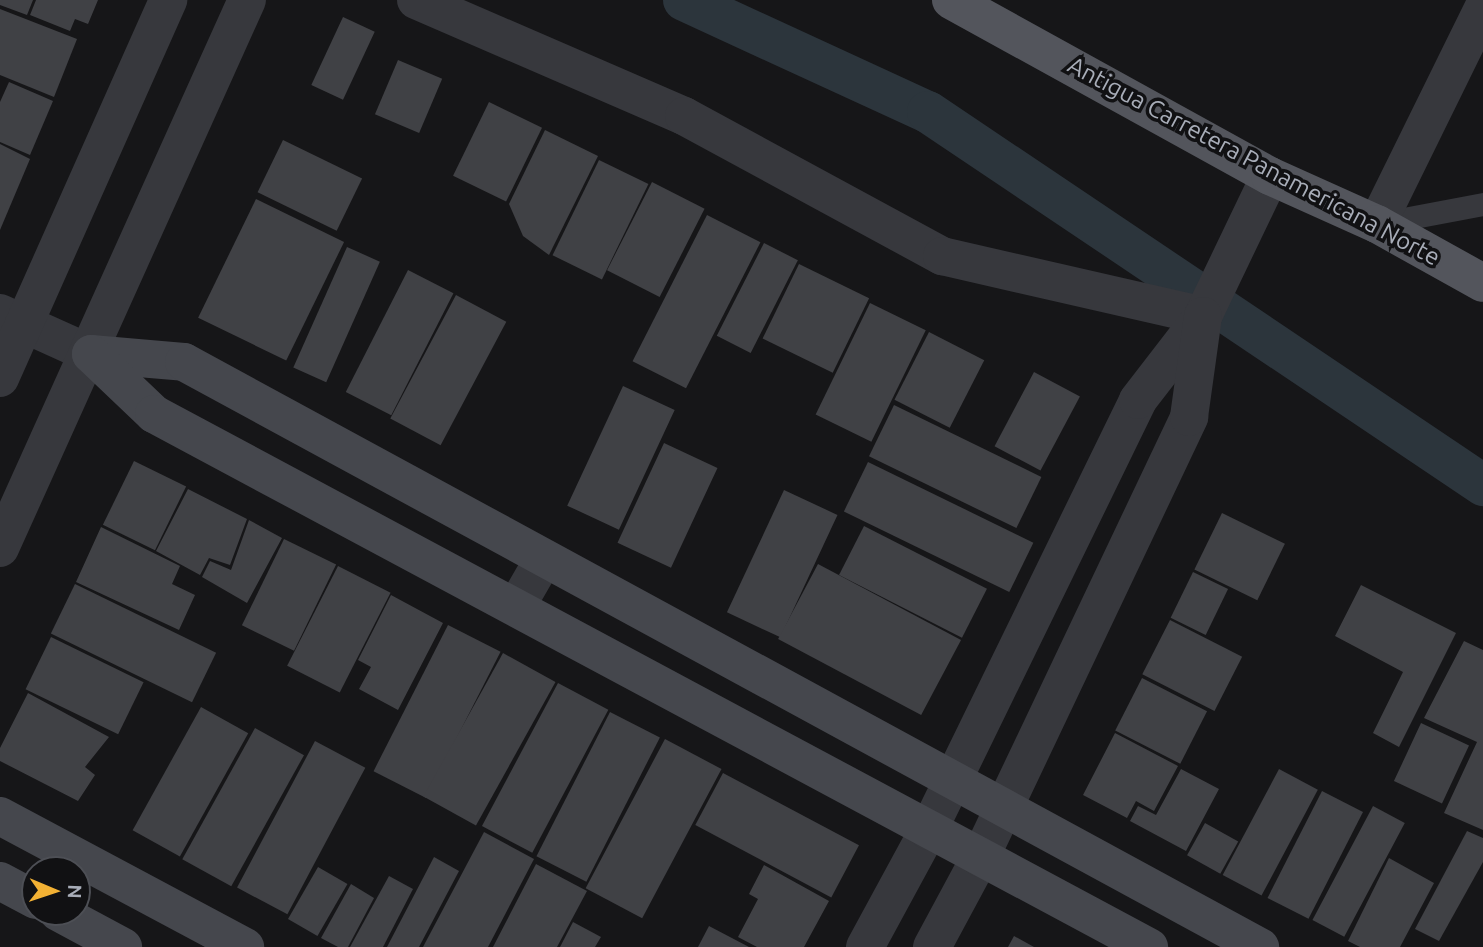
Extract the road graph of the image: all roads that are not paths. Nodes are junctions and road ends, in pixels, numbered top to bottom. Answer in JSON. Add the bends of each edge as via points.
{"nodes":[{"id":1,"x":169,"y":0,"type":"edge"},
{"id":2,"x":247,"y":0,"type":"edge"},
{"id":3,"x":416,"y":0,"type":"edge"},
{"id":4,"x":952,"y":0,"type":"edge"},
{"id":5,"x":1483,"y":9,"type":"edge"},
{"id":6,"x":1270,"y":176,"type":"junction"},
{"id":7,"x":1483,"y":204,"type":"edge"},
{"id":8,"x":1377,"y":225,"type":"junction"},
{"id":9,"x":1483,"y":283,"type":"edge"},
{"id":10,"x":1203,"y":316,"type":"junction"},
{"id":11,"x":12,"y":318,"type":"edge"},
{"id":12,"x":90,"y":354,"type":"junction"},
{"id":13,"x":0,"y":378,"type":"edge"},
{"id":14,"x":0,"y":548,"type":"edge"},
{"id":15,"x":543,"y":560,"type":"junction"},
{"id":16,"x":516,"y":607,"type":"junction"},
{"id":17,"x":949,"y":780,"type":"junction"},
{"id":18,"x":1001,"y":810,"type":"junction"},
{"id":19,"x":0,"y":816,"type":"edge"},
{"id":20,"x":928,"y":831,"type":"junction"},
{"id":21,"x":980,"y":858,"type":"junction"},
{"id":22,"x":0,"y":881,"type":"edge"},
{"id":23,"x":21,"y":892,"type":"edge"},
{"id":24,"x":84,"y":926,"type":"edge"},
{"id":25,"x":123,"y":947,"type":"edge"},
{"id":26,"x":245,"y":947,"type":"edge"},
{"id":27,"x":864,"y":947,"type":"edge"},
{"id":28,"x":932,"y":947,"type":"edge"},
{"id":29,"x":1149,"y":947,"type":"edge"},
{"id":30,"x":1260,"y":947,"type":"edge"}],
"edges":[{"from":1,"to":11,"type":"street"},
{"from":2,"to":12,"type":"street"},
{"from":3,"to":10,"type":"street","via":[[684,116],[942,256]]},
{"from":4,"to":6,"type":"main road","name":"Antigua Carretera Panamericana Norte"},
{"from":5,"to":8,"type":"street"},
{"from":6,"to":8,"type":"main road","name":"Antigua Carretera Panamericana Norte"},
{"from":6,"to":10,"type":"street"},
{"from":7,"to":8,"type":"lane"},
{"from":8,"to":9,"type":"main road","name":"Antigua Carretera Panamericana Norte"},
{"from":10,"to":17,"type":"street","via":[[1138,400]]},
{"from":10,"to":18,"type":"street","via":[[1189,417]]},
{"from":11,"to":12,"type":"street"},
{"from":11,"to":13,"type":"street"},
{"from":12,"to":14,"type":"street"},
{"from":12,"to":15,"type":"street","via":[[184,362]]},
{"from":12,"to":16,"type":"street","via":[[154,414]]},
{"from":15,"to":16,"type":"street"},
{"from":15,"to":17,"type":"street"},
{"from":16,"to":20,"type":"street"},
{"from":17,"to":18,"type":"street"},
{"from":17,"to":20,"type":"street"},
{"from":18,"to":21,"type":"street"},
{"from":18,"to":30,"type":"street"},
{"from":19,"to":26,"type":"street"},
{"from":20,"to":21,"type":"street"},
{"from":20,"to":27,"type":"street"},
{"from":21,"to":28,"type":"street"},
{"from":21,"to":29,"type":"street"},
{"from":22,"to":23,"type":"street"},
{"from":24,"to":25,"type":"street"}]}
